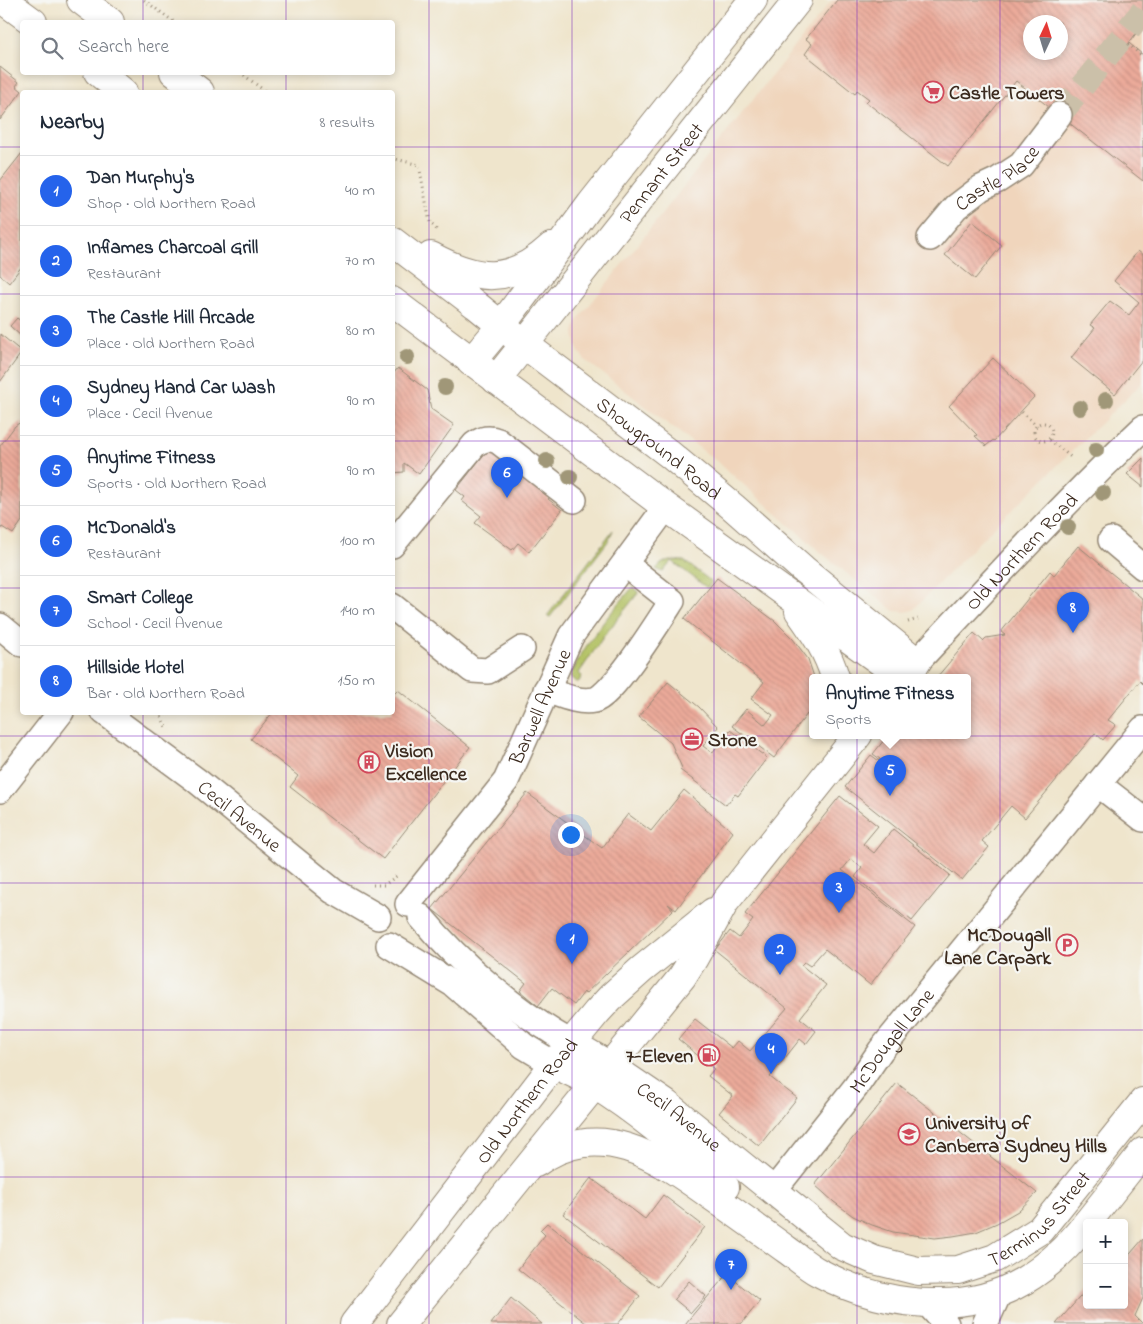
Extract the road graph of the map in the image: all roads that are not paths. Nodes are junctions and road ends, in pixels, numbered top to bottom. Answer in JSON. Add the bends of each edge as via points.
{"nodes":[{"id":1,"x":3,"y":0,"type":"edge"},
{"id":2,"x":81,"y":0,"type":"edge"},
{"id":3,"x":753,"y":0,"type":"edge"},
{"id":4,"x":798,"y":0,"type":"edge"},
{"id":5,"x":30,"y":20,"type":"edge"},
{"id":6,"x":107,"y":20,"type":"edge"},
{"id":7,"x":102,"y":75,"type":"edge"},
{"id":8,"x":178,"y":75,"type":"edge"},
{"id":9,"x":121,"y":90,"type":"edge"},
{"id":10,"x":197,"y":90,"type":"edge"},
{"id":11,"x":1059,"y":115,"type":"tunnel mouth"},
{"id":12,"x":591,"y":204,"type":"junction"},
{"id":13,"x":395,"y":236,"type":"edge"},
{"id":14,"x":930,"y":238,"type":"dead end"},
{"id":15,"x":395,"y":243,"type":"edge"},
{"id":16,"x":395,"y":303,"type":"edge"},
{"id":17,"x":501,"y":326,"type":"junction"},
{"id":18,"x":524,"y":344,"type":"junction"},
{"id":19,"x":471,"y":362,"type":"junction"},
{"id":20,"x":496,"y":380,"type":"junction"},
{"id":21,"x":1143,"y":428,"type":"edge"},
{"id":22,"x":574,"y":500,"type":"dead end"},
{"id":23,"x":666,"y":507,"type":"junction"},
{"id":24,"x":1110,"y":540,"type":"dead end"},
{"id":25,"x":395,"y":541,"type":"edge"},
{"id":26,"x":625,"y":564,"type":"junction"},
{"id":27,"x":1143,"y":567,"type":"edge"},
{"id":28,"x":786,"y":594,"type":"junction"},
{"id":29,"x":395,"y":608,"type":"edge"},
{"id":30,"x":0,"y":626,"type":"edge"},
{"id":31,"x":20,"y":642,"type":"edge"},
{"id":32,"x":522,"y":649,"type":"dead end"},
{"id":33,"x":908,"y":672,"type":"edge"},
{"id":34,"x":834,"y":674,"type":"edge"},
{"id":35,"x":546,"y":690,"type":"junction"},
{"id":36,"x":59,"y":715,"type":"edge"},
{"id":37,"x":108,"y":715,"type":"edge"},
{"id":38,"x":1143,"y":729,"type":"edge"},
{"id":39,"x":832,"y":739,"type":"edge"},
{"id":40,"x":855,"y":739,"type":"edge"},
{"id":41,"x":824,"y":777,"type":"junction"},
{"id":42,"x":1098,"y":784,"type":"junction"},
{"id":43,"x":0,"y":790,"type":"edge"},
{"id":44,"x":1143,"y":819,"type":"edge"},
{"id":45,"x":725,"y":902,"type":"junction"},
{"id":46,"x":414,"y":910,"type":"junction"},
{"id":47,"x":378,"y":917,"type":"junction"},
{"id":48,"x":389,"y":945,"type":"junction"},
{"id":49,"x":571,"y":1043,"type":"junction"},
{"id":50,"x":554,"y":1064,"type":"junction"},
{"id":51,"x":602,"y":1075,"type":"junction"},
{"id":52,"x":1143,"y":1102,"type":"edge"},
{"id":53,"x":1143,"y":1152,"type":"edge"},
{"id":54,"x":520,"y":1177,"type":"junction"},
{"id":55,"x":774,"y":1190,"type":"junction"},
{"id":56,"x":1090,"y":1219,"type":"edge"},
{"id":57,"x":1083,"y":1227,"type":"edge"},
{"id":58,"x":776,"y":1242,"type":"junction"},
{"id":59,"x":958,"y":1270,"type":"joint"},
{"id":60,"x":999,"y":1293,"type":"junction"},
{"id":61,"x":964,"y":1302,"type":"joint"},
{"id":62,"x":928,"y":1304,"type":"junction"},
{"id":63,"x":354,"y":1324,"type":"edge"},
{"id":64,"x":401,"y":1324,"type":"edge"},
{"id":65,"x":946,"y":1324,"type":"edge"},
{"id":66,"x":985,"y":1324,"type":"edge"}],
"edges":[{"from":1,"to":5,"type":"main road"},
{"from":2,"to":6,"type":"main road"},
{"from":3,"to":12,"type":"main road","name":"Pennant Street"},
{"from":4,"to":18,"type":"main road","name":"Pennant Street"},
{"from":7,"to":9,"type":"main road"},
{"from":8,"to":10,"type":"main road"},
{"from":11,"to":14,"type":"street","name":"Castle Place","via":[[1021,165],[956,207]]},
{"from":12,"to":13,"type":"main road","via":[[565,234],[533,262],[495,275],[477,275],[455,268]]},
{"from":12,"to":17,"type":"main road","name":"Pennant Street"},
{"from":15,"to":17,"type":"main road","name":"Showground Road"},
{"from":16,"to":19,"type":"main road","name":"Showground Road"},
{"from":17,"to":18,"type":"main road","name":"Showground Road"},
{"from":17,"to":19,"type":"main road","name":"Pennant Street"},
{"from":18,"to":20,"type":"main road","name":"Pennant Street"},
{"from":18,"to":33,"type":"main road","name":"Showground Road","via":[[734,507]]},
{"from":19,"to":20,"type":"main road","name":"Showground Road"},
{"from":20,"to":23,"type":"main road","name":"Showground Road"},
{"from":21,"to":33,"type":"street","name":"Old Northern Road","via":[[1098,470]]},
{"from":22,"to":25,"type":"street","via":[[498,441],[489,438],[475,444]]},
{"from":23,"to":26,"type":"street","name":"Barwell Avenue"},
{"from":23,"to":28,"type":"main road","name":"Showground Road"},
{"from":24,"to":27,"type":"street"},
{"from":26,"to":35,"type":"street","name":"Barwell Avenue","via":[[571,636]]},
{"from":26,"to":35,"type":"street","via":[[672,601],[609,691],[597,700],[579,700]]},
{"from":28,"to":33,"type":"main road","name":"Showground Road"},
{"from":28,"to":34,"type":"main road","via":[[821,642]]},
{"from":29,"to":32,"type":"street","via":[[472,670],[488,671]]},
{"from":30,"to":31,"type":"street"},
{"from":35,"to":46,"type":"street","name":"Barwell Avenue","via":[[506,781]]},
{"from":36,"to":43,"type":"street"},
{"from":37,"to":47,"type":"street","name":"Cecil Avenue","via":[[196,780],[333,891]]},
{"from":38,"to":42,"type":"street","name":"McDougall Lane"},
{"from":39,"to":41,"type":"main road"},
{"from":40,"to":41,"type":"main road","name":"Old Northern Road"},
{"from":41,"to":45,"type":"main road","name":"Old Northern Road"},
{"from":42,"to":44,"type":"street"},
{"from":42,"to":55,"type":"street","name":"McDougall Lane","via":[[881,1050]]},
{"from":45,"to":49,"type":"main road","name":"Old Northern Road","via":[[611,997]]},
{"from":45,"to":51,"type":"main road","name":"Old Northern Road","via":[[682,977]]},
{"from":46,"to":47,"type":"street","via":[[394,903],[382,910]]},
{"from":46,"to":48,"type":"street","via":[[422,924],[417,939],[404,947]]},
{"from":46,"to":49,"type":"street","name":"Cecil Avenue","via":[[480,977],[542,1026]]},
{"from":47,"to":48,"type":"street","via":[[377,930]]},
{"from":48,"to":50,"type":"street","name":"Cecil Avenue","via":[[453,984],[524,1046]]},
{"from":49,"to":50,"type":"main road","name":"Old Northern Road"},
{"from":49,"to":51,"type":"main road","name":"Cecil Avenue"},
{"from":50,"to":51,"type":"main road","name":"Cecil Avenue"},
{"from":50,"to":63,"type":"main road","name":"Old Northern Road"},
{"from":51,"to":54,"type":"main road","name":"Old Northern Road"},
{"from":51,"to":55,"type":"main road","name":"Cecil Avenue","via":[[666,1104]]},
{"from":51,"to":58,"type":"main road","name":"Cecil Avenue","via":[[631,1109],[740,1199]]},
{"from":52,"to":59,"type":"main road","name":"Terminus Street","via":[[1040,1230],[995,1258]]},
{"from":53,"to":56,"type":"main road","name":"Terminus Street"},
{"from":54,"to":58,"type":"main road","name":"Cecil Avenue","via":[[545,1157],[565,1147],[596,1142],[624,1146],[652,1156],[671,1168]]},
{"from":54,"to":64,"type":"main road","name":"Old Northern Road"},
{"from":55,"to":59,"type":"main road","name":"Cecil Avenue","via":[[842,1246],[874,1260],[918,1271]]},
{"from":57,"to":60,"type":"main road","name":"Terminus Street","via":[[1053,1261]]},
{"from":58,"to":62,"type":"main road","name":"Cecil Avenue","via":[[816,1271],[855,1290],[894,1301]]},
{"from":60,"to":61,"type":"main road","name":"Terminus Street"},
{"from":60,"to":66,"type":"street"},
{"from":61,"to":62,"type":"main road","name":"Cecil Avenue"},
{"from":62,"to":65,"type":"street"}]}
